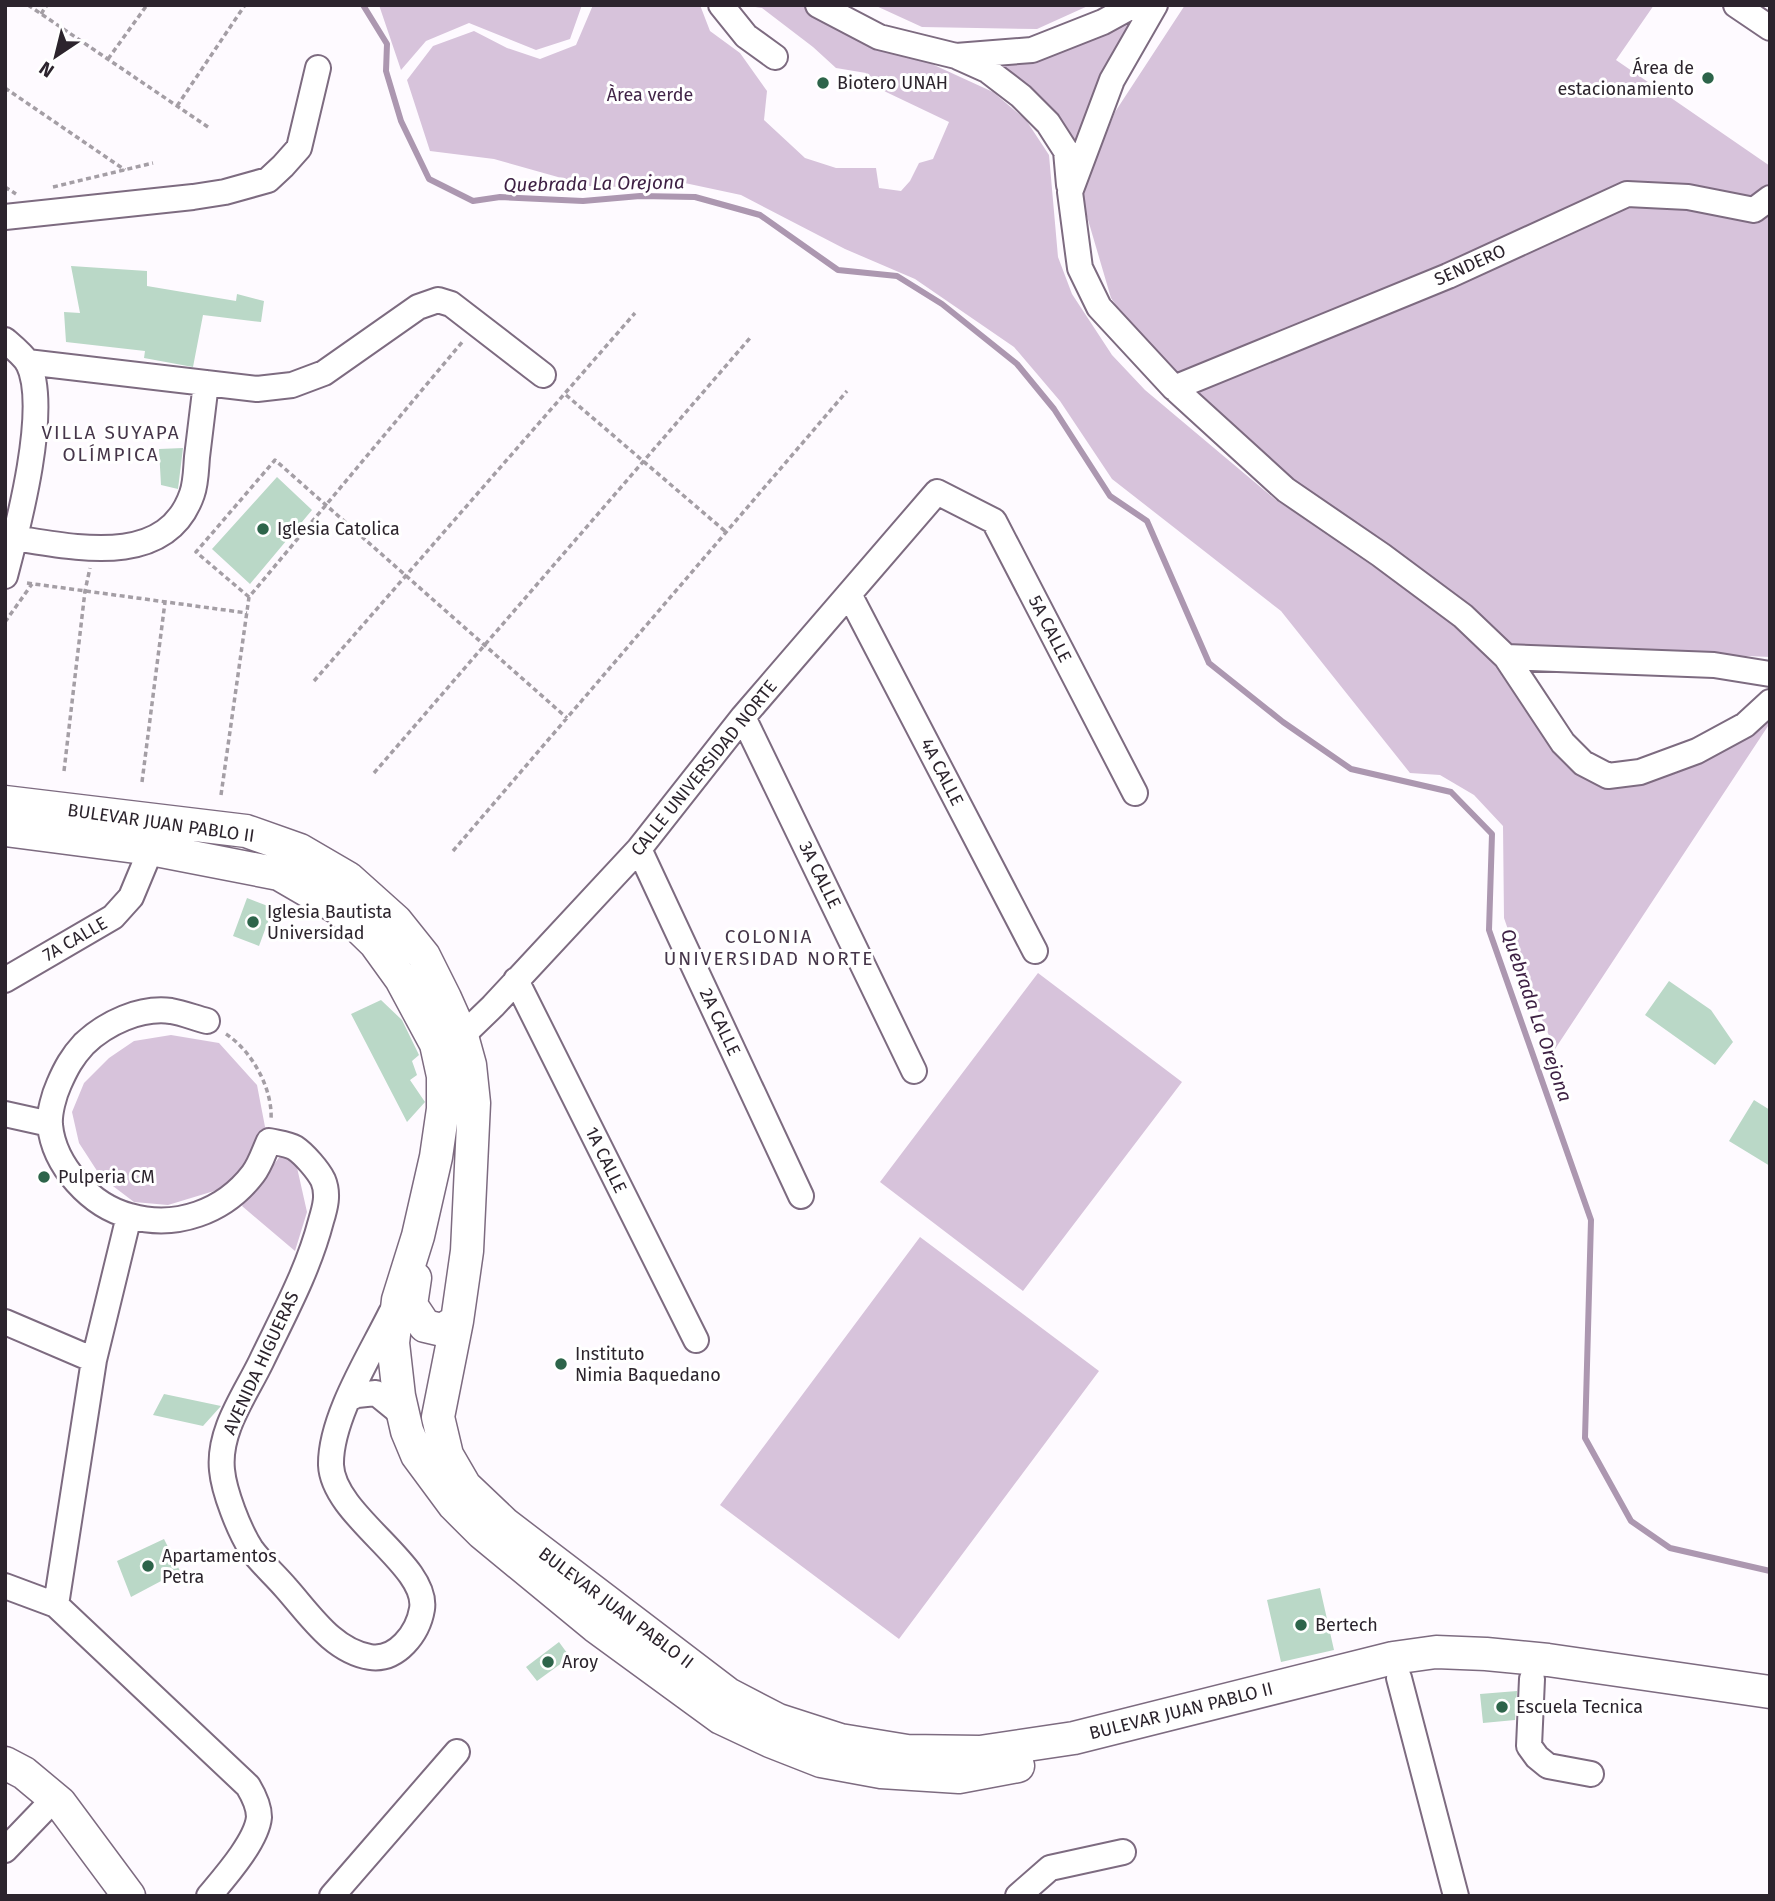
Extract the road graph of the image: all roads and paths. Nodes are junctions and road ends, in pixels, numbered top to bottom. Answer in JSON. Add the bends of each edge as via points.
{"nodes":[{"id":1,"x":28,"y":5,"type":"edge"},
{"id":2,"x":47,"y":5,"type":"edge"},
{"id":3,"x":147,"y":5,"type":"edge"},
{"id":4,"x":245,"y":5,"type":"edge"},
{"id":5,"x":721,"y":5,"type":"edge"},
{"id":6,"x":818,"y":5,"type":"edge"},
{"id":7,"x":1134,"y":5,"type":"edge"},
{"id":8,"x":1155,"y":5,"type":"edge"},
{"id":9,"x":1736,"y":5,"type":"edge"},
{"id":10,"x":41,"y":14,"type":"junction"},
{"id":11,"x":1770,"y":28,"type":"edge"},
{"id":12,"x":956,"y":56,"type":"junction"},
{"id":13,"x":775,"y":57,"type":"dead end"},
{"id":14,"x":108,"y":59,"type":"junction"},
{"id":15,"x":318,"y":68,"type":"dead end"},
{"id":16,"x":5,"y":88,"type":"edge"},
{"id":17,"x":177,"y":106,"type":"junction"},
{"id":18,"x":208,"y":127,"type":"dead end"},
{"id":19,"x":153,"y":163,"type":"dead end"},
{"id":20,"x":126,"y":170,"type":"junction"},
{"id":21,"x":5,"y":187,"type":"edge"},
{"id":22,"x":45,"y":189,"type":"dead end"},
{"id":23,"x":1070,"y":192,"type":"junction"},
{"id":24,"x":18,"y":195,"type":"dead end"},
{"id":25,"x":1770,"y":198,"type":"edge"},
{"id":26,"x":5,"y":217,"type":"edge"},
{"id":27,"x":635,"y":313,"type":"dead end"},
{"id":28,"x":477,"y":324,"type":"junction"},
{"id":29,"x":750,"y":338,"type":"dead end"},
{"id":30,"x":5,"y":340,"type":"edge"},
{"id":31,"x":27,"y":362,"type":"junction"},
{"id":32,"x":543,"y":375,"type":"joint"},
{"id":33,"x":206,"y":383,"type":"junction"},
{"id":34,"x":1174,"y":388,"type":"junction"},
{"id":35,"x":847,"y":391,"type":"dead end"},
{"id":36,"x":565,"y":394,"type":"junction"},
{"id":37,"x":643,"y":461,"type":"junction"},
{"id":38,"x":937,"y":492,"type":"joint"},
{"id":39,"x":326,"y":503,"type":"junction"},
{"id":40,"x":726,"y":532,"type":"junction"},
{"id":41,"x":14,"y":538,"type":"junction"},
{"id":42,"x":406,"y":575,"type":"junction"},
{"id":43,"x":12,"y":579,"type":"edge"},
{"id":44,"x":32,"y":584,"type":"junction"},
{"id":45,"x":85,"y":591,"type":"junction"},
{"id":46,"x":849,"y":594,"type":"junction"},
{"id":47,"x":249,"y":597,"type":"junction"},
{"id":48,"x":165,"y":602,"type":"junction"},
{"id":49,"x":247,"y":613,"type":"junction"},
{"id":50,"x":5,"y":622,"type":"edge"},
{"id":51,"x":485,"y":645,"type":"junction"},
{"id":52,"x":1506,"y":657,"type":"junction"},
{"id":53,"x":1770,"y":674,"type":"edge"},
{"id":54,"x":314,"y":681,"type":"dead end"},
{"id":55,"x":1770,"y":702,"type":"edge"},
{"id":56,"x":743,"y":717,"type":"junction"},
{"id":57,"x":567,"y":718,"type":"junction"},
{"id":58,"x":64,"y":771,"type":"dead end"},
{"id":59,"x":374,"y":773,"type":"dead end"},
{"id":60,"x":142,"y":782,"type":"dead end"},
{"id":61,"x":1135,"y":793,"type":"dead end"},
{"id":62,"x":221,"y":795,"type":"dead end"},
{"id":63,"x":5,"y":802,"type":"edge"},
{"id":64,"x":5,"y":830,"type":"edge"},
{"id":65,"x":151,"y":849,"type":"junction"},
{"id":66,"x":639,"y":849,"type":"junction"},
{"id":67,"x":453,"y":851,"type":"dead end"},
{"id":68,"x":1035,"y":951,"type":"dead end"},
{"id":69,"x":516,"y":979,"type":"junction"},
{"id":70,"x":5,"y":980,"type":"edge"},
{"id":71,"x":207,"y":1021,"type":"joint"},
{"id":72,"x":461,"y":1036,"type":"junction"},
{"id":73,"x":915,"y":1071,"type":"dead end"},
{"id":74,"x":5,"y":1114,"type":"edge"},
{"id":75,"x":50,"y":1124,"type":"junction"},
{"id":76,"x":269,"y":1141,"type":"junction"},
{"id":77,"x":801,"y":1196,"type":"dead end"},
{"id":78,"x":128,"y":1216,"type":"junction"},
{"id":79,"x":414,"y":1248,"type":"junction"},
{"id":80,"x":467,"y":1251,"type":"junction"},
{"id":81,"x":398,"y":1300,"type":"junction"},
{"id":82,"x":457,"y":1321,"type":"junction"},
{"id":83,"x":5,"y":1322,"type":"edge"},
{"id":84,"x":695,"y":1340,"type":"dead end"},
{"id":85,"x":94,"y":1360,"type":"junction"},
{"id":86,"x":348,"y":1399,"type":"junction"},
{"id":87,"x":403,"y":1415,"type":"junction"},
{"id":88,"x":5,"y":1586,"type":"edge"},
{"id":89,"x":56,"y":1605,"type":"junction"},
{"id":90,"x":1399,"y":1678,"type":"junction"},
{"id":91,"x":1532,"y":1679,"type":"junction"},
{"id":92,"x":1770,"y":1692,"type":"edge"},
{"id":93,"x":1770,"y":1713,"type":"edge"},
{"id":94,"x":457,"y":1752,"type":"dead end"},
{"id":95,"x":5,"y":1763,"type":"edge"},
{"id":96,"x":1591,"y":1774,"type":"dead end"},
{"id":97,"x":55,"y":1798,"type":"junction"},
{"id":98,"x":5,"y":1850,"type":"edge"},
{"id":99,"x":1124,"y":1852,"type":"dead end"},
{"id":100,"x":129,"y":1896,"type":"edge"},
{"id":101,"x":209,"y":1896,"type":"edge"},
{"id":102,"x":332,"y":1896,"type":"edge"},
{"id":103,"x":1018,"y":1896,"type":"edge"},
{"id":104,"x":1456,"y":1896,"type":"edge"}],
"edges":[{"from":1,"to":10,"type":"path"},
{"from":2,"to":10,"type":"path"},
{"from":3,"to":14,"type":"path"},
{"from":4,"to":17,"type":"path"},
{"from":5,"to":13,"type":"street","via":[[746,36]]},
{"from":6,"to":12,"type":"street","via":[[879,37]]},
{"from":7,"to":12,"type":"street","via":[[1032,50]]},
{"from":8,"to":23,"type":"street","via":[[1112,80]]},
{"from":9,"to":11,"type":"street"},
{"from":10,"to":14,"type":"path"},
{"from":12,"to":23,"type":"street","via":[[987,70],[1048,123],[1066,151]]},
{"from":14,"to":17,"type":"path"},
{"from":15,"to":26,"type":"street","via":[[299,148],[268,180],[193,197]]},
{"from":16,"to":20,"type":"path"},
{"from":17,"to":18,"type":"path"},
{"from":19,"to":20,"type":"path"},
{"from":20,"to":22,"type":"path"},
{"from":21,"to":24,"type":"path"},
{"from":23,"to":34,"type":"street","via":[[1080,268],[1099,307]]},
{"from":25,"to":34,"type":"street","name":"SENDERO","via":[[1754,210],[1688,197],[1627,194],[1447,276]]},
{"from":27,"to":36,"type":"path"},
{"from":28,"to":32,"type":"street"},
{"from":28,"to":33,"type":"street","via":[[452,304],[438,300],[418,307],[324,373],[292,385],[257,388]]},
{"from":28,"to":39,"type":"path"},
{"from":29,"to":37,"type":"path"},
{"from":30,"to":31,"type":"street"},
{"from":31,"to":33,"type":"street"},
{"from":31,"to":41,"type":"street","via":[[34,388],[35,436]]},
{"from":32,"to":36,"type":"path"},
{"from":33,"to":41,"type":"street","via":[[193,491],[183,515],[168,531],[124,547],[94,550]]},
{"from":34,"to":52,"type":"street","via":[[1286,490],[1463,616]]},
{"from":35,"to":40,"type":"path"},
{"from":36,"to":37,"type":"path"},
{"from":36,"to":42,"type":"path"},
{"from":37,"to":40,"type":"path"},
{"from":37,"to":51,"type":"path"},
{"from":38,"to":46,"type":"street","name":"CALLE UNIVERSIDAD NORTE"},
{"from":38,"to":61,"type":"street","name":"5A CALLE","via":[[994,521]]},
{"from":39,"to":42,"type":"path"},
{"from":39,"to":47,"type":"path"},
{"from":39,"to":47,"type":"path","via":[[275,460],[196,552]]},
{"from":40,"to":57,"type":"path"},
{"from":41,"to":43,"type":"street"},
{"from":42,"to":51,"type":"path"},
{"from":42,"to":54,"type":"path"},
{"from":43,"to":44,"type":"path"},
{"from":44,"to":45,"type":"path"},
{"from":44,"to":50,"type":"path"},
{"from":45,"to":48,"type":"path"},
{"from":45,"to":58,"type":"path"},
{"from":46,"to":56,"type":"street","name":"CALLE UNIVERSIDAD NORTE"},
{"from":46,"to":68,"type":"street","name":"4A CALLE"},
{"from":47,"to":49,"type":"path"},
{"from":48,"to":49,"type":"path"},
{"from":48,"to":60,"type":"path"},
{"from":49,"to":62,"type":"path"},
{"from":51,"to":57,"type":"path"},
{"from":51,"to":59,"type":"path"},
{"from":52,"to":53,"type":"street","via":[[1714,665]]},
{"from":52,"to":55,"type":"street","via":[[1563,743],[1583,763],[1608,776],[1640,772],[1697,751],[1745,725]]},
{"from":56,"to":66,"type":"street","name":"CALLE UNIVERSIDAD NORTE"},
{"from":56,"to":73,"type":"street","name":"3A CALLE"},
{"from":57,"to":67,"type":"path"},
{"from":63,"to":72,"type":"main road","name":"BULEVAR JUAN PABLO II","via":[[246,831],[300,850],[348,878],[396,921],[424,956]]},
{"from":64,"to":65,"type":"main road","name":"BULEVAR JUAN PABLO II"},
{"from":65,"to":70,"type":"street","name":"7A CALLE","via":[[131,897],[113,917]]},
{"from":65,"to":79,"type":"main road","name":"BULEVAR JUAN PABLO II","via":[[279,874],[341,910],[375,943],[401,979],[436,1044],[443,1076],[436,1157]]},
{"from":66,"to":69,"type":"street","name":"CALLE UNIVERSIDAD NORTE"},
{"from":66,"to":77,"type":"street","name":"2A CALLE"},
{"from":69,"to":72,"type":"street","name":"CALLE UNIVERSIDAD NORTE"},
{"from":69,"to":84,"type":"street","name":"1A CALLE"},
{"from":71,"to":75,"type":"street","via":[[170,1011],[132,1015],[97,1031],[71,1058],[55,1093]]},
{"from":71,"to":76,"type":"path","via":[[231,1037],[265,1084],[271,1112]]},
{"from":72,"to":80,"type":"main road","name":"BULEVAR JUAN PABLO II","via":[[474,1104]]},
{"from":74,"to":75,"type":"street"},
{"from":75,"to":78,"type":"street","via":[[68,1172],[94,1199]]},
{"from":76,"to":78,"type":"street","via":[[254,1173],[230,1199],[198,1215],[164,1221]]},
{"from":76,"to":86,"type":"street","name":"AVENIDA HIGUERAS","via":[[295,1148],[311,1164],[323,1180],[327,1199],[313,1252],[226,1431],[222,1469],[232,1508],[251,1548],[337,1644],[356,1654],[380,1658],[411,1637],[423,1604],[409,1573],[337,1488],[331,1465]]},
{"from":78,"to":85,"type":"street"},
{"from":79,"to":80,"type":"main road","via":[[431,1228],[442,1228],[456,1234]]},
{"from":79,"to":81,"type":"main road","name":"BULEVAR JUAN PABLO II"},
{"from":79,"to":82,"type":"main road","via":[[411,1305],[419,1320],[442,1329]]},
{"from":80,"to":82,"type":"main road","name":"BULEVAR JUAN PABLO II"},
{"from":81,"to":86,"type":"street","name":"AVENIDA HIGUERAS"},
{"from":81,"to":87,"type":"main road","name":"BULEVAR JUAN PABLO II","via":[[393,1343]]},
{"from":82,"to":92,"type":"main road","name":"BULEVAR JUAN PABLO II","via":[[438,1418],[447,1455],[464,1486],[505,1524],[728,1694],[778,1720],[840,1740],[908,1751],[980,1752],[1021,1747],[1074,1738],[1393,1658],[1436,1652],[1548,1660]]},
{"from":83,"to":85,"type":"street"},
{"from":85,"to":89,"type":"street"},
{"from":86,"to":87,"type":"street","via":[[376,1393]]},
{"from":87,"to":90,"type":"main road","name":"BULEVAR JUAN PABLO II","via":[[416,1455],[430,1476],[463,1514],[531,1574],[720,1718],[821,1761],[881,1772],[959,1777],[1138,1741]]},
{"from":88,"to":89,"type":"street"},
{"from":89,"to":101,"type":"street","via":[[248,1786],[256,1800],[259,1817],[254,1834]]},
{"from":90,"to":91,"type":"main road","name":"BULEVAR JUAN PABLO II","via":[[1483,1673]]},
{"from":90,"to":104,"type":"street"},
{"from":91,"to":93,"type":"main road","name":"BULEVAR JUAN PABLO II"},
{"from":91,"to":96,"type":"street","via":[[1529,1746],[1548,1766]]},
{"from":94,"to":102,"type":"street"},
{"from":95,"to":97,"type":"main road"},
{"from":97,"to":98,"type":"street"},
{"from":97,"to":100,"type":"main road"},
{"from":99,"to":103,"type":"street","via":[[1049,1868]]}]}
